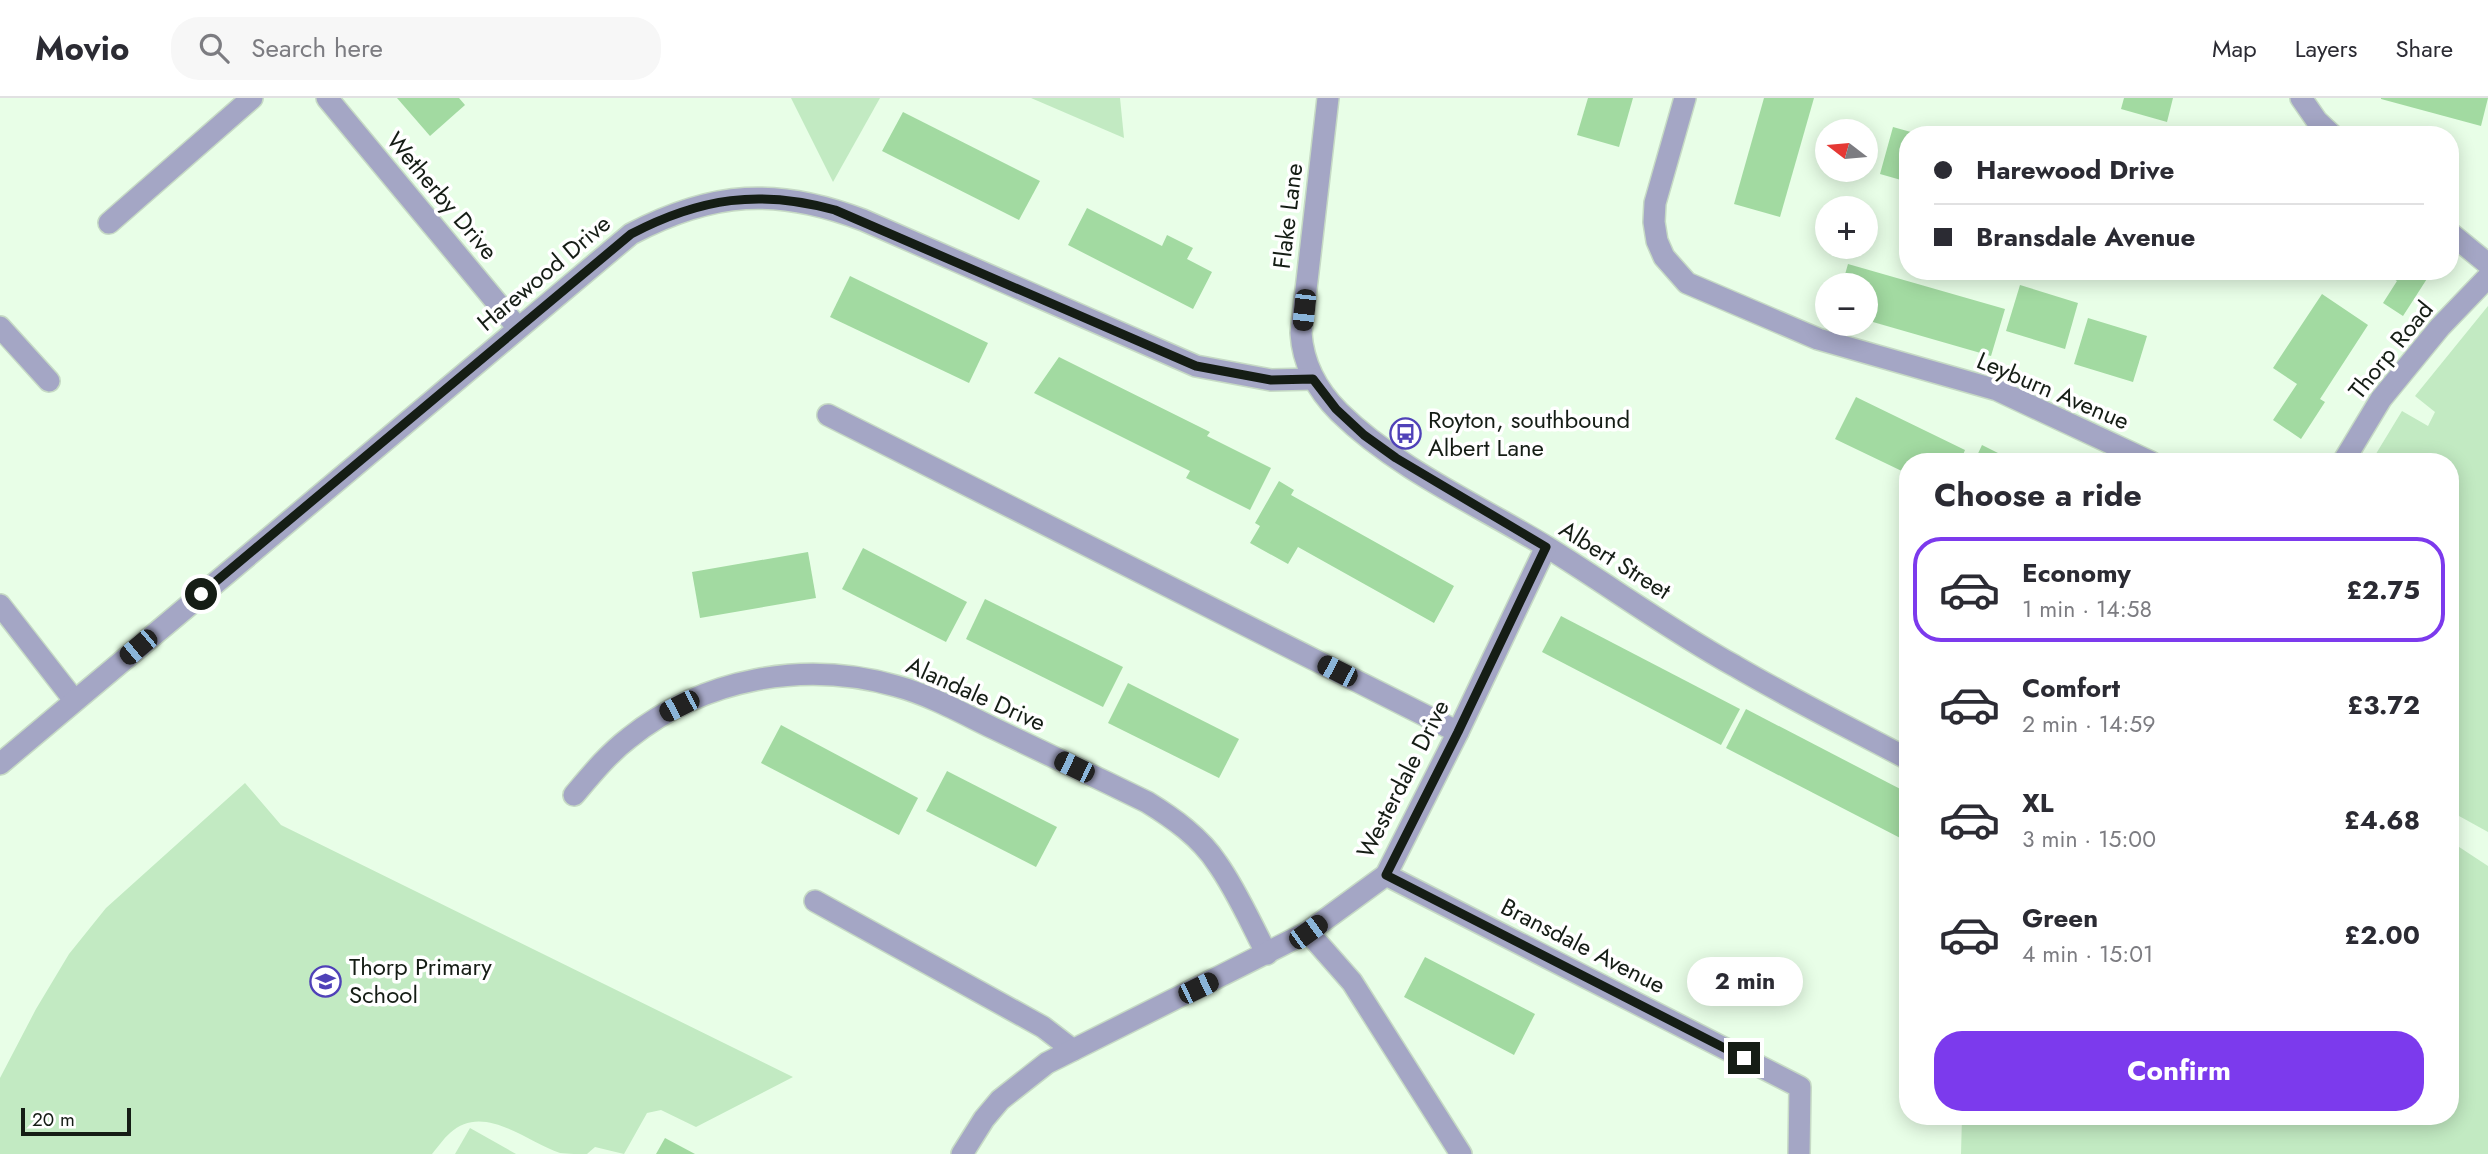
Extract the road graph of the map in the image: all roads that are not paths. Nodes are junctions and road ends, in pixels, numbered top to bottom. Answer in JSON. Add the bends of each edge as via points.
{"nodes":[{"id":1,"x":252,"y":98,"type":"edge"},
{"id":2,"x":327,"y":98,"type":"edge"},
{"id":3,"x":1328,"y":98,"type":"edge"},
{"id":4,"x":1685,"y":98,"type":"edge"},
{"id":5,"x":2301,"y":98,"type":"edge"},
{"id":6,"x":2322,"y":126,"type":"edge"},
{"id":7,"x":109,"y":223,"type":"dead end"},
{"id":8,"x":2459,"y":240,"type":"edge"},
{"id":9,"x":2488,"y":264,"type":"edge"},
{"id":10,"x":2488,"y":277,"type":"edge"},
{"id":11,"x":0,"y":327,"type":"edge"},
{"id":12,"x":518,"y":328,"type":"junction"},
{"id":13,"x":1313,"y":379,"type":"junction"},
{"id":14,"x":49,"y":382,"type":"dead end"},
{"id":15,"x":828,"y":415,"type":"dead end"},
{"id":16,"x":2132,"y":453,"type":"edge"},
{"id":17,"x":2348,"y":453,"type":"edge"},
{"id":18,"x":1546,"y":547,"type":"junction"},
{"id":19,"x":0,"y":605,"type":"edge"},
{"id":20,"x":74,"y":700,"type":"junction"},
{"id":21,"x":1458,"y":732,"type":"junction"},
{"id":22,"x":1899,"y":754,"type":"edge"},
{"id":23,"x":0,"y":764,"type":"edge"},
{"id":24,"x":574,"y":795,"type":"dead end"},
{"id":25,"x":1386,"y":875,"type":"junction"},
{"id":26,"x":815,"y":901,"type":"dead end"},
{"id":27,"x":1308,"y":932,"type":"junction"},
{"id":28,"x":1267,"y":954,"type":"junction"},
{"id":29,"x":1073,"y":1050,"type":"junction"},
{"id":30,"x":961,"y":1154,"type":"edge"},
{"id":31,"x":1461,"y":1154,"type":"edge"},
{"id":32,"x":1799,"y":1154,"type":"edge"}],
"edges":[{"from":1,"to":7,"type":"street"},
{"from":2,"to":12,"type":"street","name":"Wetherby Drive"},
{"from":3,"to":13,"type":"street","name":"Flake Lane","via":[[1301,333],[1303,356]]},
{"from":4,"to":16,"type":"street","name":"Leyburn Avenue","via":[[1655,203],[1654,222],[1664,257],[1687,283],[1818,339],[1997,390]]},
{"from":5,"to":6,"type":"street"},
{"from":8,"to":9,"type":"street"},
{"from":10,"to":17,"type":"street","name":"Thorp Road","via":[[2381,399]]},
{"from":11,"to":14,"type":"street"},
{"from":12,"to":13,"type":"street","name":"Harewood Drive","via":[[631,234],[659,219],[718,201],[778,198],[863,220],[1196,366],[1271,380]]},
{"from":12,"to":20,"type":"street","name":"Harewood Drive"},
{"from":13,"to":18,"type":"street","name":"Albert Street","via":[[1364,435]]},
{"from":15,"to":21,"type":"street"},
{"from":18,"to":21,"type":"street","name":"Westerdale Drive"},
{"from":18,"to":22,"type":"street","name":"Albert Street","via":[[1734,666]]},
{"from":19,"to":20,"type":"street"},
{"from":20,"to":23,"type":"street","name":"Harewood Drive"},
{"from":21,"to":25,"type":"street","name":"Westerdale Drive"},
{"from":24,"to":28,"type":"street","name":"Alandale Drive","via":[[599,765],[662,715],[735,684],[816,674],[897,686],[1173,818],[1217,862]]},
{"from":25,"to":27,"type":"street","name":"Westerdale Drive"},
{"from":25,"to":32,"type":"street","name":"Bransdale Avenue","via":[[1800,1087]]},
{"from":26,"to":29,"type":"street","via":[[1043,1027]]},
{"from":27,"to":28,"type":"street","name":"Westerdale Drive"},
{"from":27,"to":31,"type":"street","via":[[1352,982]]},
{"from":28,"to":29,"type":"street","name":"Westerdale Drive"},
{"from":29,"to":30,"type":"street","name":"Westerdale Drive","via":[[1047,1063],[1000,1100]]}]}
